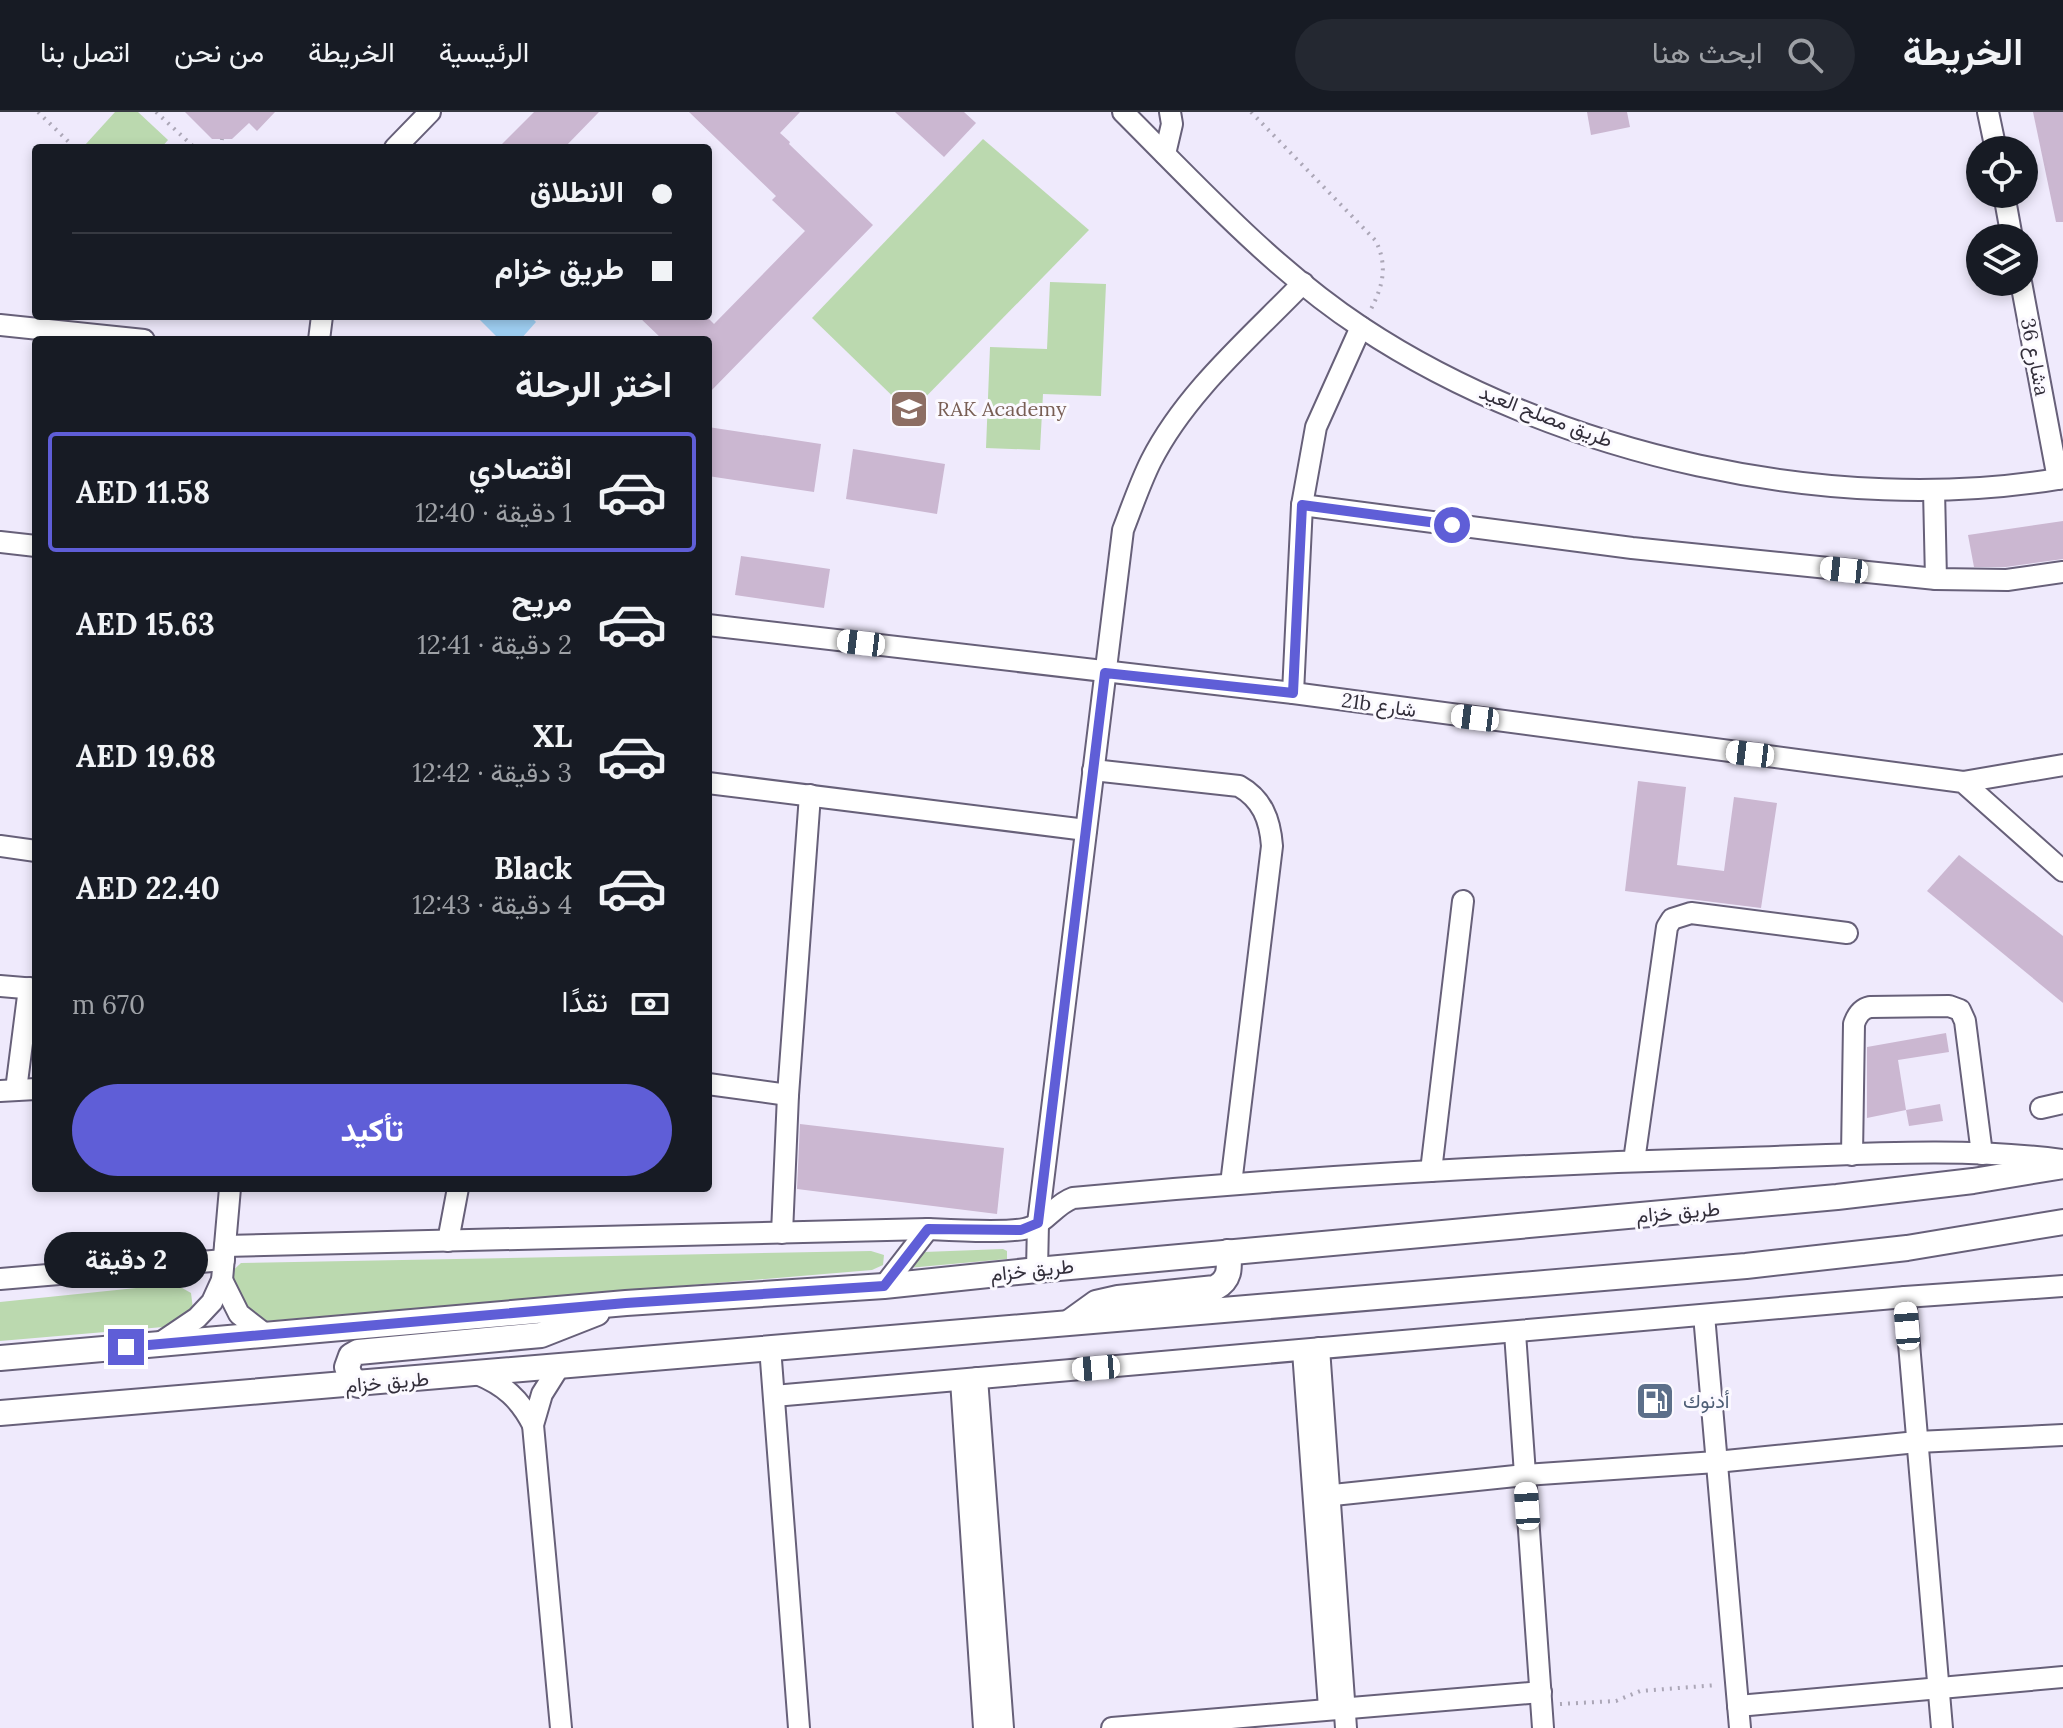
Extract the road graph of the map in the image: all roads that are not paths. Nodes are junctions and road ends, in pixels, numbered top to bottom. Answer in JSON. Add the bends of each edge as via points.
{"nodes":[{"id":1,"x":430,"y":112,"type":"edge"},
{"id":2,"x":1123,"y":112,"type":"edge"},
{"id":3,"x":1170,"y":112,"type":"edge"},
{"id":4,"x":1988,"y":112,"type":"edge"},
{"id":5,"x":1993,"y":136,"type":"edge"},
{"id":6,"x":399,"y":144,"type":"edge"},
{"id":7,"x":1165,"y":154,"type":"junction"},
{"id":8,"x":1303,"y":283,"type":"junction"},
{"id":9,"x":2024,"y":296,"type":"edge"},
{"id":10,"x":0,"y":325,"type":"edge"},
{"id":11,"x":1361,"y":327,"type":"junction"},
{"id":12,"x":106,"y":336,"type":"edge"},
{"id":13,"x":2060,"y":479,"type":"edge"},
{"id":14,"x":1934,"y":490,"type":"junction"},
{"id":15,"x":1302,"y":505,"type":"junction"},
{"id":16,"x":0,"y":542,"type":"edge"},
{"id":17,"x":32,"y":546,"type":"edge"},
{"id":18,"x":2063,"y":572,"type":"edge"},
{"id":19,"x":1936,"y":579,"type":"junction"},
{"id":20,"x":712,"y":625,"type":"edge"},
{"id":21,"x":1105,"y":673,"type":"junction"},
{"id":22,"x":1293,"y":693,"type":"junction"},
{"id":23,"x":2063,"y":765,"type":"edge"},
{"id":24,"x":1093,"y":770,"type":"junction"},
{"id":25,"x":1963,"y":782,"type":"junction"},
{"id":26,"x":712,"y":783,"type":"edge"},
{"id":27,"x":810,"y":795,"type":"junction"},
{"id":28,"x":1086,"y":830,"type":"junction"},
{"id":29,"x":0,"y":846,"type":"edge"},
{"id":30,"x":32,"y":850,"type":"edge"},
{"id":31,"x":2063,"y":871,"type":"edge"},
{"id":32,"x":1463,"y":901,"type":"dead end"},
{"id":33,"x":1847,"y":933,"type":"dead end"},
{"id":34,"x":0,"y":986,"type":"edge"},
{"id":35,"x":32,"y":989,"type":"edge"},
{"id":36,"x":712,"y":1085,"type":"edge"},
{"id":37,"x":17,"y":1090,"type":"edge"},
{"id":38,"x":788,"y":1095,"type":"junction"},
{"id":39,"x":2063,"y":1103,"type":"edge"},
{"id":40,"x":2041,"y":1108,"type":"dead end"},
{"id":41,"x":1982,"y":1154,"type":"junction"},
{"id":42,"x":1852,"y":1155,"type":"junction"},
{"id":43,"x":2063,"y":1160,"type":"edge"},
{"id":44,"x":1634,"y":1161,"type":"junction"},
{"id":45,"x":2063,"y":1166,"type":"edge"},
{"id":46,"x":1431,"y":1171,"type":"junction"},
{"id":47,"x":1231,"y":1184,"type":"junction"},
{"id":48,"x":230,"y":1192,"type":"edge"},
{"id":49,"x":457,"y":1192,"type":"edge"},
{"id":50,"x":2063,"y":1222,"type":"edge"},
{"id":51,"x":1038,"y":1223,"type":"junction"},
{"id":52,"x":928,"y":1229,"type":"junction"},
{"id":53,"x":782,"y":1233,"type":"junction"},
{"id":54,"x":2063,"y":1233,"type":"edge"},
{"id":55,"x":448,"y":1241,"type":"junction"},
{"id":56,"x":1907,"y":1248,"type":"junction"},
{"id":57,"x":1228,"y":1252,"type":"junction"},
{"id":58,"x":224,"y":1262,"type":"junction"},
{"id":59,"x":1037,"y":1270,"type":"junction"},
{"id":60,"x":0,"y":1279,"type":"edge"},
{"id":61,"x":884,"y":1286,"type":"junction"},
{"id":62,"x":2063,"y":1286,"type":"edge"},
{"id":63,"x":1905,"y":1297,"type":"junction"},
{"id":64,"x":626,"y":1303,"type":"junction"},
{"id":65,"x":1704,"y":1315,"type":"junction"},
{"id":66,"x":1069,"y":1322,"type":"junction"},
{"id":67,"x":1515,"y":1333,"type":"junction"},
{"id":68,"x":266,"y":1335,"type":"junction"},
{"id":69,"x":157,"y":1345,"type":"junction"},
{"id":70,"x":770,"y":1347,"type":"junction"},
{"id":71,"x":1311,"y":1349,"type":"junction"},
{"id":72,"x":0,"y":1358,"type":"edge"},
{"id":73,"x":559,"y":1367,"type":"junction"},
{"id":74,"x":477,"y":1374,"type":"junction"},
{"id":75,"x":969,"y":1379,"type":"junction"},
{"id":76,"x":359,"y":1385,"type":"junction"},
{"id":77,"x":774,"y":1396,"type":"junction"},
{"id":78,"x":0,"y":1413,"type":"edge"},
{"id":79,"x":533,"y":1425,"type":"junction"},
{"id":80,"x":2063,"y":1435,"type":"edge"},
{"id":81,"x":1917,"y":1442,"type":"junction"},
{"id":82,"x":1716,"y":1462,"type":"junction"},
{"id":83,"x":1525,"y":1475,"type":"junction"},
{"id":84,"x":1321,"y":1496,"type":"junction"},
{"id":85,"x":2063,"y":1677,"type":"edge"},
{"id":86,"x":1939,"y":1686,"type":"junction"},
{"id":87,"x":1541,"y":1699,"type":"junction"},
{"id":88,"x":1738,"y":1706,"type":"junction"},
{"id":89,"x":1340,"y":1715,"type":"edge"},
{"id":90,"x":561,"y":1728,"type":"edge"},
{"id":91,"x":799,"y":1728,"type":"edge"},
{"id":92,"x":984,"y":1728,"type":"edge"},
{"id":93,"x":1003,"y":1728,"type":"edge"},
{"id":94,"x":1112,"y":1728,"type":"edge"},
{"id":95,"x":1543,"y":1728,"type":"edge"},
{"id":96,"x":1740,"y":1728,"type":"edge"},
{"id":97,"x":1942,"y":1728,"type":"edge"}],
"edges":[{"from":1,"to":6,"type":"street"},
{"from":2,"to":7,"type":"street","name":"طريق مصلح العيد"},
{"from":3,"to":7,"type":"street"},
{"from":4,"to":5,"type":"street"},
{"from":7,"to":8,"type":"street","name":"طريق مصلح العيد"},
{"from":8,"to":11,"type":"street","name":"طريق مصلح العيد"},
{"from":8,"to":21,"type":"street","via":[[1209,380],[1151,461],[1123,530]]},
{"from":9,"to":13,"type":"street","name":"شارع 36a"},
{"from":10,"to":12,"type":"street"},
{"from":11,"to":14,"type":"street","name":"طريق مصلح العيد","via":[[1426,367],[1507,404],[1646,453],[1803,483]]},
{"from":11,"to":15,"type":"street","via":[[1316,427]]},
{"from":13,"to":14,"type":"street","name":"طريق مصلح العيد"},
{"from":14,"to":19,"type":"street"},
{"from":15,"to":19,"type":"street","via":[[1632,548]]},
{"from":15,"to":22,"type":"street"},
{"from":16,"to":17,"type":"street"},
{"from":18,"to":19,"type":"street","via":[[2007,580]]},
{"from":20,"to":21,"type":"street","name":"21b شارع"},
{"from":21,"to":22,"type":"street","name":"21b شارع"},
{"from":21,"to":24,"type":"street"},
{"from":22,"to":25,"type":"street","name":"21b شارع"},
{"from":23,"to":25,"type":"street","name":"21b شارع"},
{"from":24,"to":28,"type":"street"},
{"from":24,"to":47,"type":"street","via":[[1239,786],[1264,810],[1272,846]]},
{"from":25,"to":31,"type":"street"},
{"from":26,"to":27,"type":"street"},
{"from":27,"to":28,"type":"street"},
{"from":27,"to":38,"type":"street"},
{"from":28,"to":51,"type":"street"},
{"from":29,"to":30,"type":"street"},
{"from":32,"to":46,"type":"street"},
{"from":33,"to":44,"type":"street","via":[[1691,913],[1672,919]]},
{"from":34,"to":35,"type":"street"},
{"from":35,"to":37,"type":"street"},
{"from":36,"to":38,"type":"street"},
{"from":38,"to":53,"type":"street"},
{"from":39,"to":40,"type":"street"},
{"from":41,"to":42,"type":"street"},
{"from":41,"to":42,"type":"street","via":[[1965,1021],[1960,1010],[1949,1006],[1870,1007],[1857,1017]]},
{"from":41,"to":43,"type":"street"},
{"from":42,"to":44,"type":"street"},
{"from":44,"to":46,"type":"street"},
{"from":45,"to":57,"type":"main road","name":"طريق خزام","via":[[1837,1197]]},
{"from":46,"to":47,"type":"street"},
{"from":47,"to":51,"type":"street","via":[[1073,1198]]},
{"from":48,"to":58,"type":"street"},
{"from":49,"to":55,"type":"street"},
{"from":50,"to":56,"type":"main road","name":"طريق خزام"},
{"from":51,"to":52,"type":"street","via":[[1021,1230]]},
{"from":51,"to":59,"type":"street"},
{"from":52,"to":53,"type":"street"},
{"from":52,"to":61,"type":"street"},
{"from":53,"to":55,"type":"street"},
{"from":54,"to":56,"type":"street"},
{"from":55,"to":58,"type":"street"},
{"from":56,"to":66,"type":"main road","name":"طريق خزام"},
{"from":57,"to":59,"type":"main road","name":"طريق خزام"},
{"from":57,"to":66,"type":"main road","via":[[1229,1272],[1215,1288],[1096,1303]]},
{"from":58,"to":60,"type":"street"},
{"from":58,"to":68,"type":"street","via":[[239,1314]]},
{"from":58,"to":69,"type":"street","via":[[212,1302]]},
{"from":59,"to":61,"type":"main road","name":"طريق خزام"},
{"from":61,"to":64,"type":"main road","name":"طريق خزام"},
{"from":62,"to":63,"type":"street"},
{"from":63,"to":65,"type":"street"},
{"from":63,"to":81,"type":"street"},
{"from":64,"to":68,"type":"main road","name":"طريق خزام"},
{"from":64,"to":76,"type":"main road","via":[[541,1335],[358,1352],[347,1367]]},
{"from":65,"to":67,"type":"street"},
{"from":65,"to":82,"type":"street"},
{"from":66,"to":70,"type":"main road","name":"طريق خزام"},
{"from":67,"to":71,"type":"street"},
{"from":67,"to":83,"type":"street"},
{"from":68,"to":69,"type":"main road","name":"طريق خزام"},
{"from":69,"to":72,"type":"main road","name":"طريق خزام"},
{"from":70,"to":73,"type":"main road","name":"طريق خزام"},
{"from":70,"to":77,"type":"street"},
{"from":71,"to":75,"type":"street"},
{"from":71,"to":84,"type":"street"},
{"from":73,"to":74,"type":"main road","name":"طريق خزام"},
{"from":73,"to":79,"type":"street","via":[[542,1394]]},
{"from":74,"to":76,"type":"main road","name":"طريق خزام"},
{"from":74,"to":79,"type":"street","via":[[511,1393]]},
{"from":75,"to":77,"type":"street"},
{"from":75,"to":92,"type":"street"},
{"from":75,"to":93,"type":"street"},
{"from":76,"to":78,"type":"main road","name":"طريق خزام"},
{"from":77,"to":91,"type":"street"},
{"from":79,"to":90,"type":"street"},
{"from":80,"to":81,"type":"street"},
{"from":81,"to":82,"type":"street"},
{"from":81,"to":86,"type":"street"},
{"from":82,"to":83,"type":"street"},
{"from":82,"to":88,"type":"street"},
{"from":83,"to":84,"type":"street"},
{"from":83,"to":87,"type":"street"},
{"from":84,"to":89,"type":"street"},
{"from":85,"to":86,"type":"street"},
{"from":86,"to":88,"type":"street"},
{"from":86,"to":97,"type":"street"},
{"from":87,"to":89,"type":"street"},
{"from":87,"to":95,"type":"street"},
{"from":88,"to":96,"type":"street"},
{"from":89,"to":94,"type":"street"}]}
